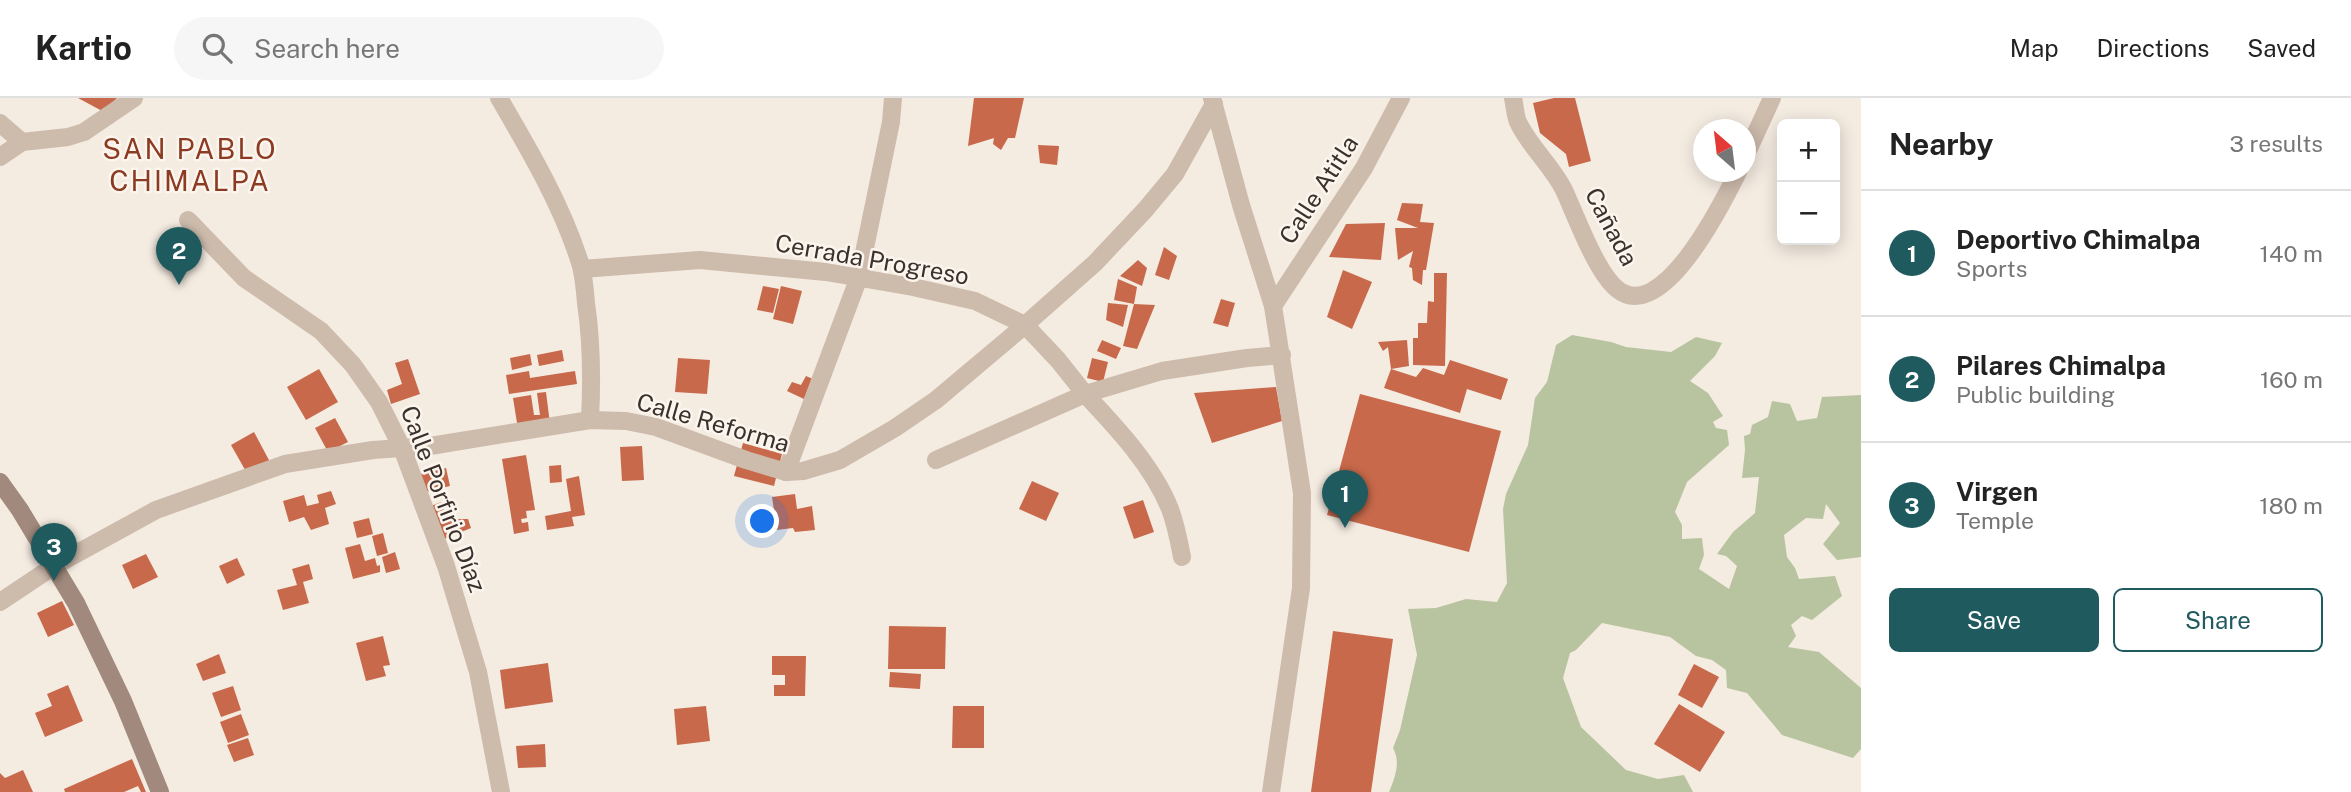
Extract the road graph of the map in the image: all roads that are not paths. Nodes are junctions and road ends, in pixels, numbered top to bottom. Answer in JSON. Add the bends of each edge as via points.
{"nodes":[{"id":1,"x":134,"y":98,"type":"edge"},
{"id":2,"x":499,"y":98,"type":"edge"},
{"id":3,"x":893,"y":98,"type":"edge"},
{"id":4,"x":1401,"y":98,"type":"edge"},
{"id":5,"x":1513,"y":98,"type":"edge"},
{"id":6,"x":1772,"y":98,"type":"edge"},
{"id":7,"x":1213,"y":101,"type":"edge"},
{"id":8,"x":0,"y":123,"type":"edge"},
{"id":9,"x":1756,"y":133,"type":"edge"},
{"id":10,"x":22,"y":142,"type":"junction"},
{"id":11,"x":0,"y":157,"type":"edge"},
{"id":12,"x":1733,"y":182,"type":"edge"},
{"id":13,"x":188,"y":220,"type":"dead end"},
{"id":14,"x":582,"y":269,"type":"junction"},
{"id":15,"x":859,"y":277,"type":"junction"},
{"id":16,"x":1273,"y":306,"type":"junction"},
{"id":17,"x":1026,"y":325,"type":"junction"},
{"id":18,"x":1282,"y":355,"type":"junction"},
{"id":19,"x":1085,"y":394,"type":"junction"},
{"id":20,"x":590,"y":421,"type":"junction"},
{"id":21,"x":402,"y":448,"type":"junction"},
{"id":22,"x":936,"y":460,"type":"dead end"},
{"id":23,"x":786,"y":471,"type":"junction"},
{"id":24,"x":0,"y":482,"type":"edge"},
{"id":25,"x":1182,"y":557,"type":"dead end"},
{"id":26,"x":54,"y":566,"type":"junction"},
{"id":27,"x":0,"y":602,"type":"edge"},
{"id":28,"x":160,"y":792,"type":"edge"},
{"id":29,"x":502,"y":792,"type":"edge"},
{"id":30,"x":1270,"y":792,"type":"edge"}],
"edges":[{"from":1,"to":10,"type":"street","via":[[84,132]]},
{"from":2,"to":14,"type":"street","via":[[548,188]]},
{"from":3,"to":15,"type":"street"},
{"from":4,"to":16,"type":"street","name":"Calle Atitla","via":[[1364,168]]},
{"from":5,"to":12,"type":"street","name":"Cañada","via":[[1518,123],[1557,176],[1600,267],[1617,290],[1630,295],[1651,293],[1681,265]]},
{"from":6,"to":9,"type":"street"},
{"from":7,"to":16,"type":"street"},
{"from":7,"to":17,"type":"street","name":"Calle Reforma","via":[[1175,174],[1156,197],[1095,263]]},
{"from":8,"to":10,"type":"street"},
{"from":10,"to":11,"type":"street"},
{"from":13,"to":21,"type":"street","name":"Calle Porfirio Díaz","via":[[244,278],[321,331],[353,365],[379,402]]},
{"from":14,"to":15,"type":"street","name":"Cerrada Progreso","via":[[700,260]]},
{"from":14,"to":20,"type":"street","via":[[593,371]]},
{"from":15,"to":17,"type":"street","name":"Cerrada Progreso","via":[[975,301]]},
{"from":15,"to":23,"type":"street"},
{"from":16,"to":18,"type":"street"},
{"from":17,"to":19,"type":"street","name":"Cerrada Progreso"},
{"from":17,"to":23,"type":"street","name":"Calle Reforma","via":[[895,428],[840,460]]},
{"from":18,"to":19,"type":"street","via":[[1162,371]]},
{"from":18,"to":30,"type":"street","via":[[1302,493],[1303,533],[1301,587]]},
{"from":19,"to":22,"type":"street"},
{"from":19,"to":25,"type":"street","name":"Cerrada Progreso","via":[[1124,436],[1158,487],[1169,508]]},
{"from":20,"to":21,"type":"street","name":"Calle Reforma"},
{"from":20,"to":23,"type":"street","name":"Calle Reforma","via":[[656,426]]},
{"from":21,"to":26,"type":"street","name":"Calle Reforma","via":[[285,464],[156,510]]},
{"from":21,"to":29,"type":"street","name":"Calle Porfirio Díaz","via":[[446,566],[478,672]]},
{"from":24,"to":26,"type":"main road"},
{"from":26,"to":27,"type":"street","name":"Calle Reforma"},
{"from":26,"to":28,"type":"main road","via":[[123,701]]}]}
